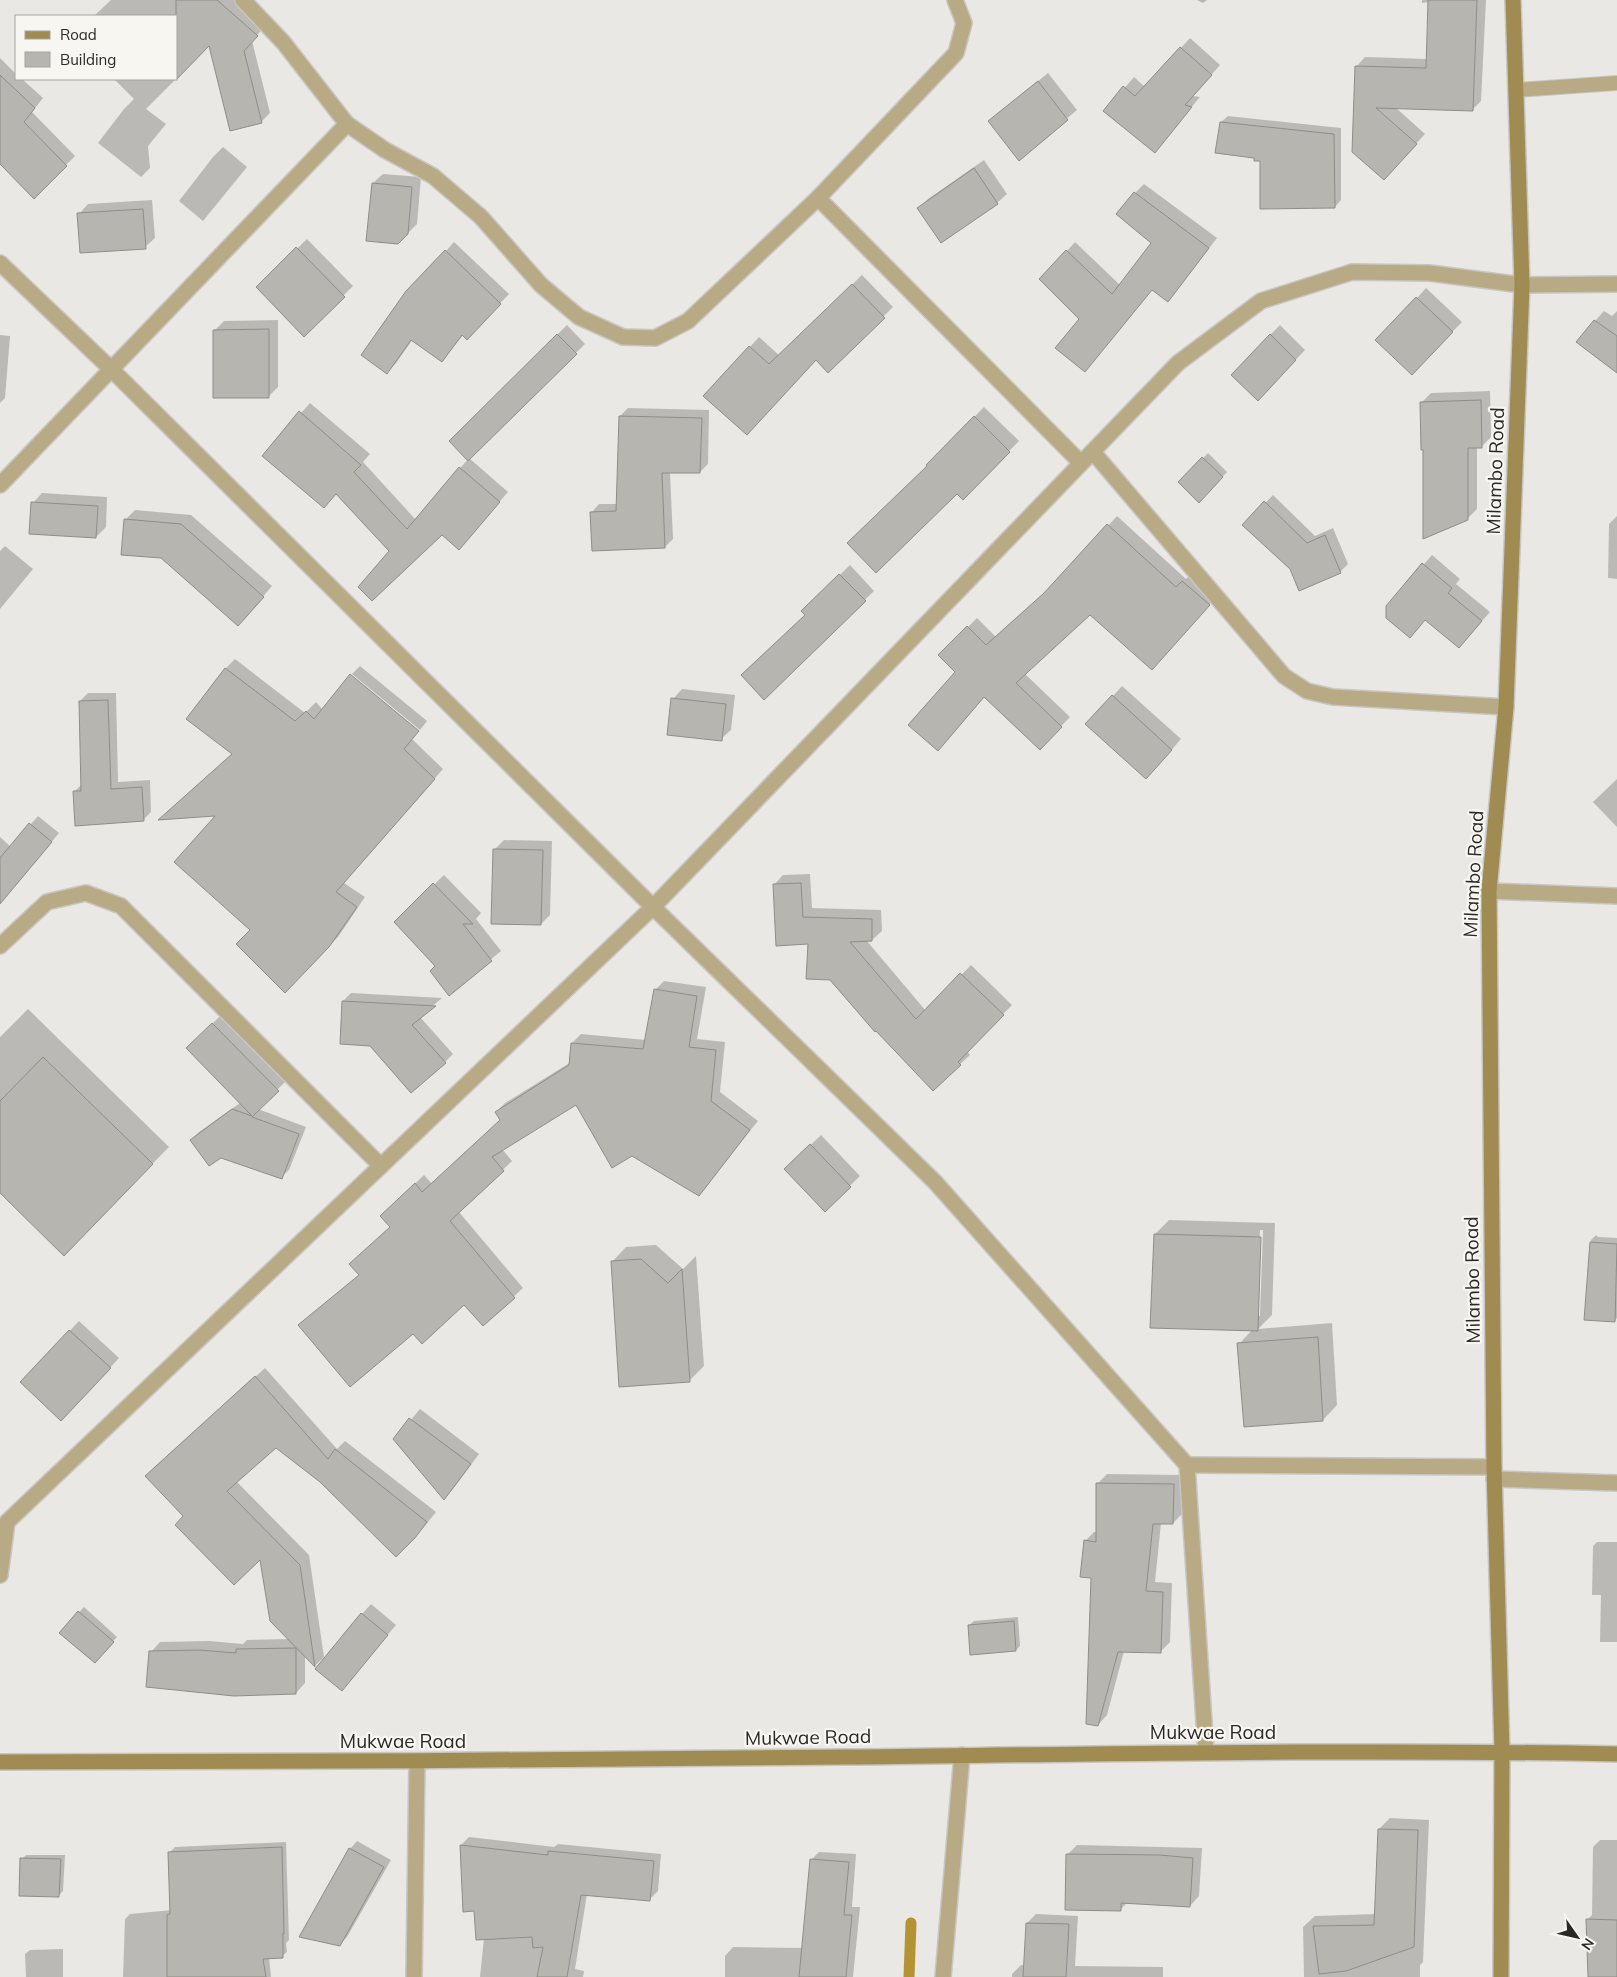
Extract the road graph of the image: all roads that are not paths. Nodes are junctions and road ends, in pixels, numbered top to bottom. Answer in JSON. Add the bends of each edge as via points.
{"nodes":[{"id":1,"x":243,"y":0,"type":"edge"},
{"id":2,"x":955,"y":0,"type":"edge"},
{"id":3,"x":1513,"y":0,"type":"edge"},
{"id":4,"x":1617,"y":83,"type":"edge"},
{"id":5,"x":1516,"y":90,"type":"junction"},
{"id":6,"x":347,"y":124,"type":"junction"},
{"id":7,"x":818,"y":198,"type":"junction"},
{"id":8,"x":0,"y":263,"type":"edge"},
{"id":9,"x":1617,"y":284,"type":"edge"},
{"id":10,"x":1522,"y":285,"type":"junction"},
{"id":11,"x":111,"y":369,"type":"junction"},
{"id":12,"x":1092,"y":452,"type":"junction"},
{"id":13,"x":1081,"y":463,"type":"junction"},
{"id":14,"x":0,"y":485,"type":"edge"},
{"id":15,"x":1506,"y":707,"type":"junction"},
{"id":16,"x":1489,"y":892,"type":"junction"},
{"id":17,"x":1617,"y":896,"type":"edge"},
{"id":18,"x":653,"y":907,"type":"junction"},
{"id":19,"x":0,"y":946,"type":"edge"},
{"id":20,"x":381,"y":1166,"type":"junction"},
{"id":21,"x":1187,"y":1465,"type":"junction"},
{"id":22,"x":1494,"y":1473,"type":"junction"},
{"id":23,"x":1617,"y":1483,"type":"edge"},
{"id":24,"x":3,"y":1518,"type":"edge"},
{"id":25,"x":0,"y":1576,"type":"edge"},
{"id":26,"x":1206,"y":1752,"type":"junction"},
{"id":27,"x":1502,"y":1752,"type":"junction"},
{"id":28,"x":1617,"y":1754,"type":"edge"},
{"id":29,"x":962,"y":1755,"type":"junction"},
{"id":30,"x":417,"y":1761,"type":"junction"},
{"id":31,"x":0,"y":1762,"type":"edge"},
{"id":32,"x":414,"y":1977,"type":"edge"},
{"id":33,"x":943,"y":1977,"type":"edge"},
{"id":34,"x":1500,"y":1977,"type":"edge"}],
"edges":[{"from":1,"to":6,"type":"street","via":[[283,42]]},
{"from":2,"to":7,"type":"street","via":[[964,23],[956,53]]},
{"from":3,"to":5,"type":"street","name":"Milambo Road"},
{"from":4,"to":5,"type":"lane"},
{"from":5,"to":10,"type":"street","name":"Milambo Road"},
{"from":6,"to":7,"type":"street","via":[[385,150],[433,176],[481,217],[541,285],[579,317],[623,337],[655,338],[688,321]]},
{"from":6,"to":11,"type":"street"},
{"from":7,"to":13,"type":"street"},
{"from":8,"to":11,"type":"street"},
{"from":9,"to":10,"type":"street"},
{"from":10,"to":12,"type":"street","via":[[1429,273],[1352,272],[1261,301],[1178,363]]},
{"from":10,"to":15,"type":"street","name":"Milambo Road"},
{"from":11,"to":14,"type":"street"},
{"from":11,"to":18,"type":"street"},
{"from":12,"to":13,"type":"street"},
{"from":12,"to":15,"type":"street","via":[[1284,676],[1306,690],[1334,697]]},
{"from":13,"to":18,"type":"street"},
{"from":15,"to":16,"type":"street","name":"Milambo Road"},
{"from":16,"to":17,"type":"street"},
{"from":16,"to":22,"type":"street","name":"Milambo Road"},
{"from":18,"to":20,"type":"street"},
{"from":18,"to":21,"type":"street","via":[[935,1182]]},
{"from":19,"to":20,"type":"street","via":[[47,902],[86,893],[121,906]]},
{"from":20,"to":24,"type":"street"},
{"from":21,"to":22,"type":"street"},
{"from":21,"to":26,"type":"street"},
{"from":22,"to":23,"type":"street"},
{"from":22,"to":27,"type":"street","name":"Milambo Road"},
{"from":24,"to":25,"type":"street"},
{"from":26,"to":27,"type":"street","name":"Mukwae Road"},
{"from":26,"to":29,"type":"street","name":"Mukwae Road"},
{"from":27,"to":28,"type":"street","name":"Mukwae Road"},
{"from":27,"to":34,"type":"street","name":"Milambo Road"},
{"from":29,"to":30,"type":"street","name":"Mukwae Road"},
{"from":29,"to":33,"type":"street"},
{"from":30,"to":31,"type":"street","name":"Mukwae Road"},
{"from":30,"to":32,"type":"street"}]}
